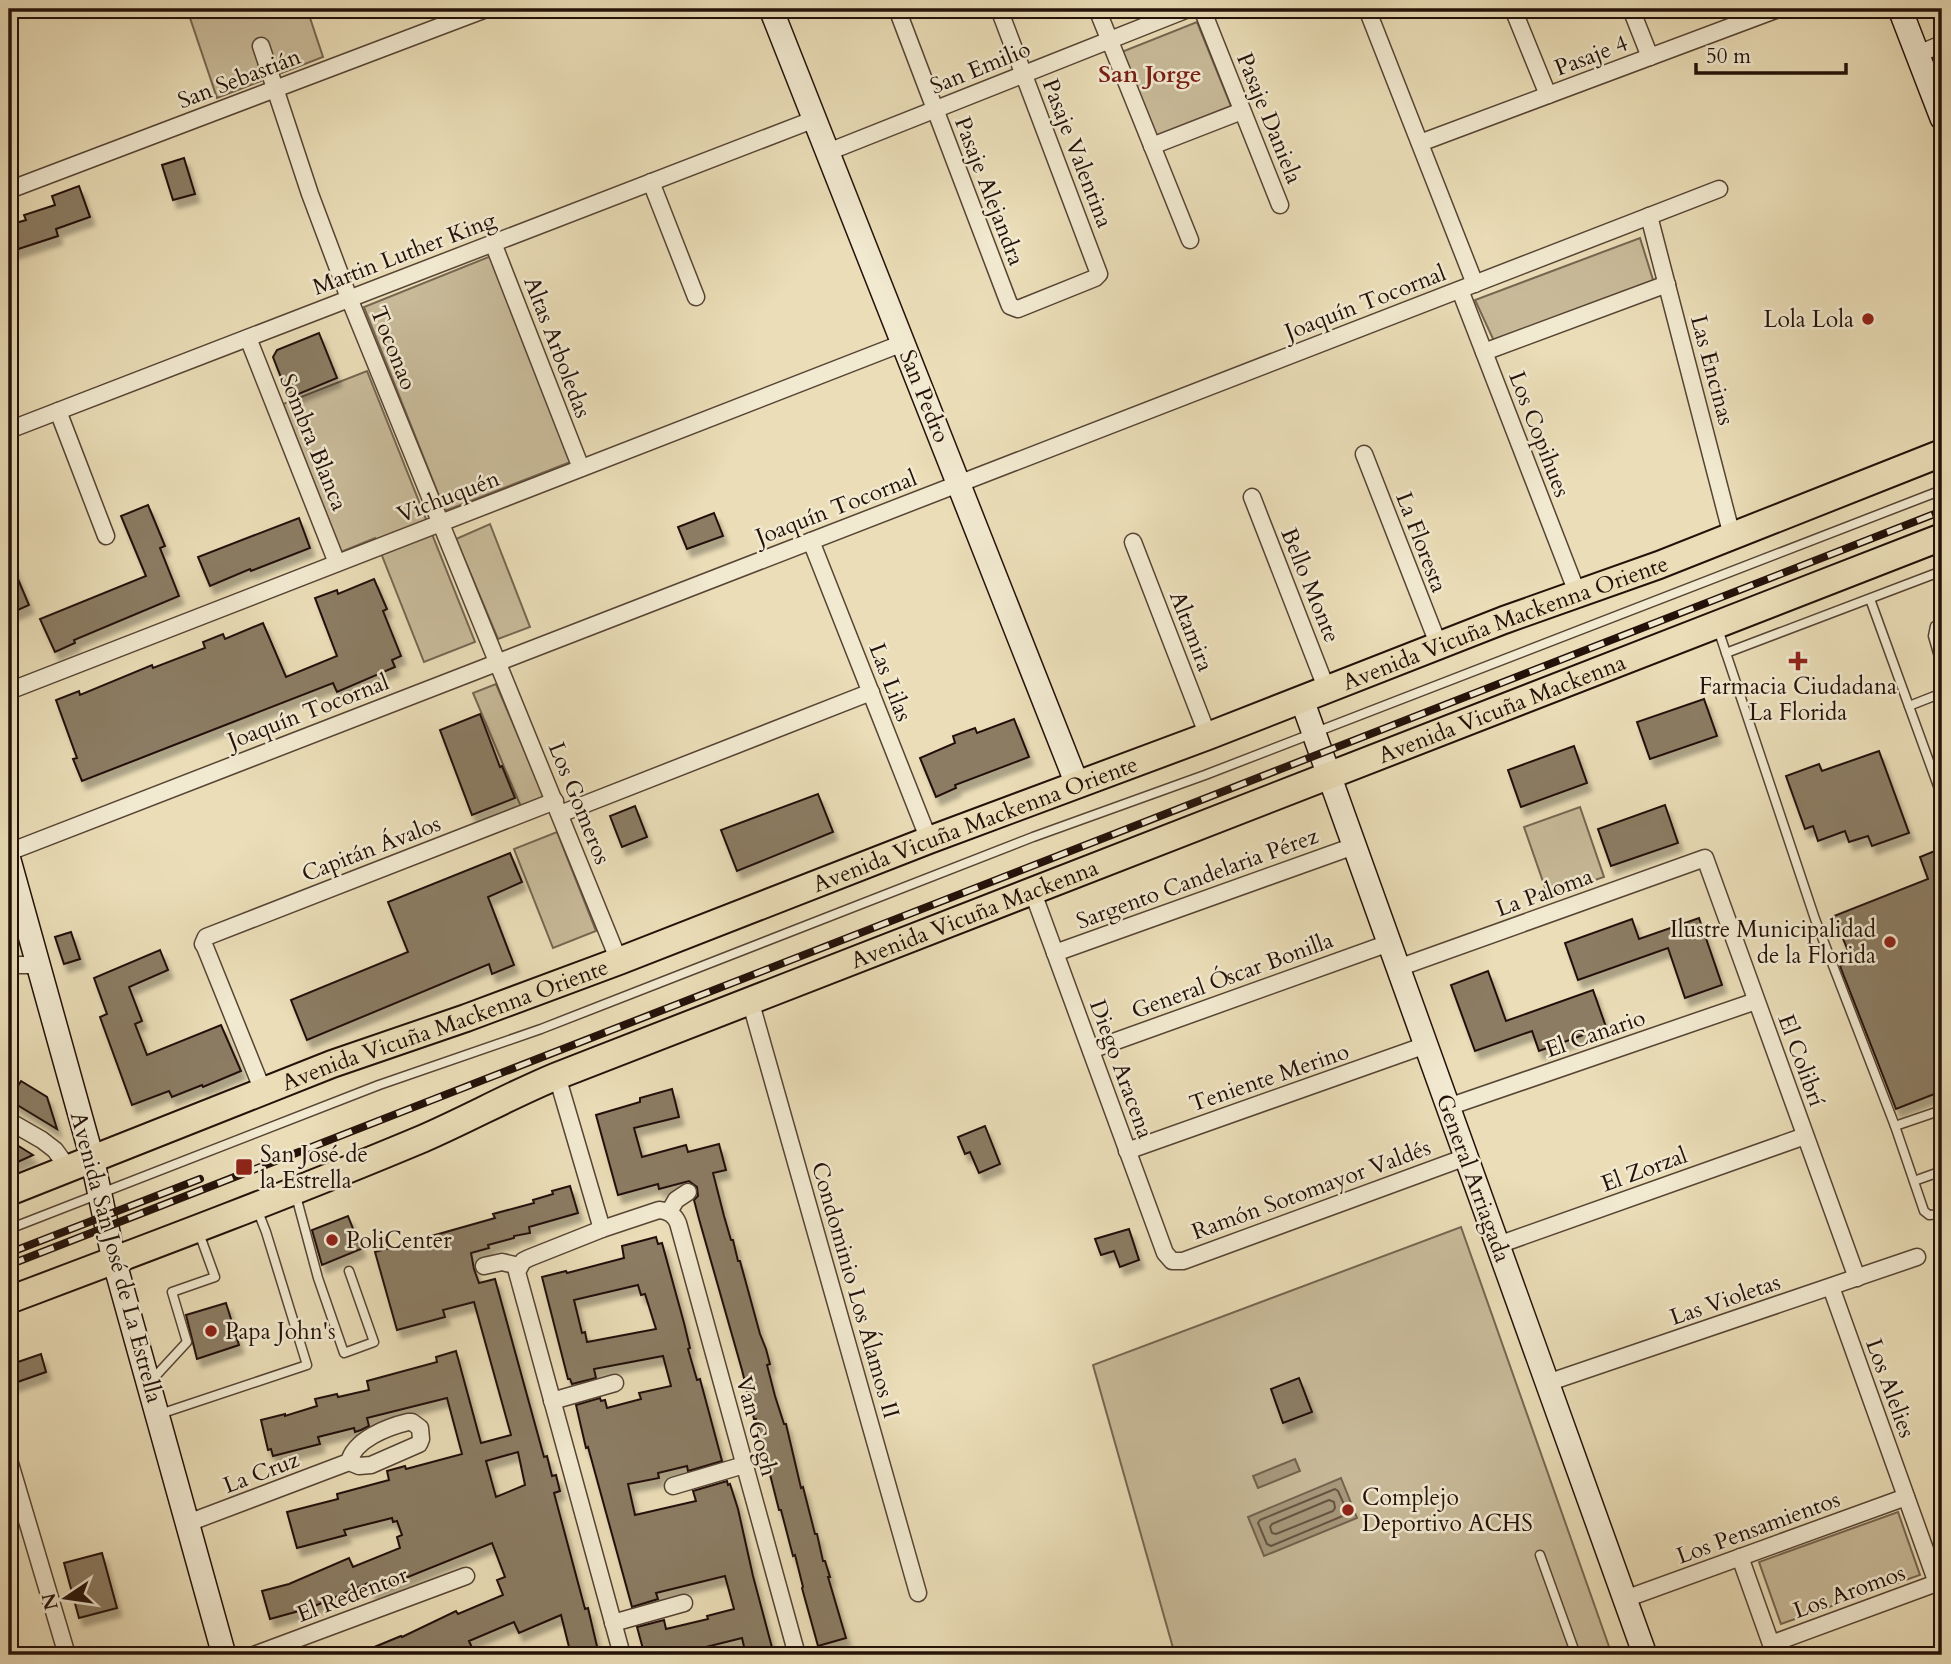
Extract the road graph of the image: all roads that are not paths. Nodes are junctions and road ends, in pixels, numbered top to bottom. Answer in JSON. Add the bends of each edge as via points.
{"nodes":[{"id":1,"x":486,"y":9,"type":"edge"},
{"id":2,"x":771,"y":9,"type":"edge"},
{"id":3,"x":897,"y":9,"type":"edge"},
{"id":4,"x":999,"y":9,"type":"edge"},
{"id":5,"x":1097,"y":9,"type":"edge"},
{"id":6,"x":1188,"y":9,"type":"edge"},
{"id":7,"x":1202,"y":9,"type":"edge"},
{"id":8,"x":1367,"y":9,"type":"edge"},
{"id":9,"x":1513,"y":9,"type":"edge"},
{"id":10,"x":1631,"y":9,"type":"edge"},
{"id":11,"x":1778,"y":9,"type":"edge"},
{"id":12,"x":1900,"y":9,"type":"edge"},
{"id":13,"x":1748,"y":14,"type":"edge"},
{"id":14,"x":1110,"y":40,"type":"junction"},
{"id":15,"x":1942,"y":44,"type":"edge"},
{"id":16,"x":261,"y":46,"type":"dead end"},
{"id":17,"x":1918,"y":54,"type":"junction"},
{"id":18,"x":1650,"y":57,"type":"junction"},
{"id":19,"x":1024,"y":74,"type":"junction"},
{"id":20,"x":276,"y":88,"type":"junction"},
{"id":21,"x":1548,"y":95,"type":"junction"},
{"id":22,"x":936,"y":109,"type":"junction"},
{"id":23,"x":1242,"y":111,"type":"junction"},
{"id":24,"x":1942,"y":118,"type":"edge"},
{"id":25,"x":815,"y":119,"type":"junction"},
{"id":26,"x":1420,"y":143,"type":"junction"},
{"id":27,"x":1152,"y":146,"type":"junction"},
{"id":28,"x":828,"y":152,"type":"junction"},
{"id":29,"x":651,"y":182,"type":"junction"},
{"id":30,"x":1720,"y":189,"type":"dead end"},
{"id":31,"x":9,"y":190,"type":"edge"},
{"id":32,"x":1280,"y":205,"type":"dead end"},
{"id":33,"x":1649,"y":216,"type":"junction"},
{"id":34,"x":1190,"y":240,"type":"dead end"},
{"id":35,"x":493,"y":243,"type":"junction"},
{"id":36,"x":1667,"y":284,"type":"junction"},
{"id":37,"x":1467,"y":287,"type":"junction"},
{"id":38,"x":696,"y":298,"type":"dead end"},
{"id":39,"x":349,"y":299,"type":"junction"},
{"id":40,"x":1014,"y":308,"type":"joint"},
{"id":41,"x":248,"y":338,"type":"junction"},
{"id":42,"x":904,"y":343,"type":"junction"},
{"id":43,"x":1484,"y":352,"type":"junction"},
{"id":44,"x":58,"y":411,"type":"junction"},
{"id":45,"x":9,"y":430,"type":"edge"},
{"id":46,"x":1942,"y":453,"type":"edge"},
{"id":47,"x":1364,"y":454,"type":"dead end"},
{"id":48,"x":581,"y":468,"type":"junction"},
{"id":49,"x":959,"y":484,"type":"junction"},
{"id":50,"x":1942,"y":490,"type":"edge"},
{"id":51,"x":1251,"y":497,"type":"dead end"},
{"id":52,"x":441,"y":523,"type":"junction"},
{"id":53,"x":106,"y":536,"type":"dead end"},
{"id":54,"x":1732,"y":536,"type":"junction"},
{"id":55,"x":1942,"y":537,"type":"edge"},
{"id":56,"x":811,"y":541,"type":"junction"},
{"id":57,"x":1133,"y":542,"type":"dead end"},
{"id":58,"x":337,"y":563,"type":"junction"},
{"id":59,"x":1942,"y":571,"type":"edge"},
{"id":60,"x":1578,"y":595,"type":"junction"},
{"id":61,"x":1870,"y":599,"type":"junction"},
{"id":62,"x":1716,"y":623,"type":"junction"},
{"id":63,"x":1942,"y":624,"type":"edge"},
{"id":64,"x":1439,"y":646,"type":"junction"},
{"id":65,"x":1726,"y":653,"type":"junction"},
{"id":66,"x":498,"y":662,"type":"junction"},
{"id":67,"x":1942,"y":667,"type":"edge"},
{"id":68,"x":1327,"y":690,"type":"junction"},
{"id":69,"x":9,"y":691,"type":"edge"},
{"id":70,"x":871,"y":692,"type":"junction"},
{"id":71,"x":1942,"y":693,"type":"edge"},
{"id":72,"x":1302,"y":700,"type":"junction"},
{"id":73,"x":1909,"y":706,"type":"junction"},
{"id":74,"x":1314,"y":733,"type":"junction"},
{"id":75,"x":1208,"y":736,"type":"junction"},
{"id":76,"x":1330,"y":775,"type":"junction"},
{"id":77,"x":1077,"y":784,"type":"junction"},
{"id":78,"x":1942,"y":797,"type":"edge"},
{"id":79,"x":557,"y":807,"type":"junction"},
{"id":80,"x":929,"y":839,"type":"junction"},
{"id":81,"x":1354,"y":846,"type":"junction"},
{"id":82,"x":9,"y":852,"type":"edge"},
{"id":83,"x":1704,"y":858,"type":"joint"},
{"id":84,"x":9,"y":860,"type":"edge"},
{"id":85,"x":1032,"y":890,"type":"junction"},
{"id":86,"x":1390,"y":943,"type":"junction"},
{"id":87,"x":1055,"y":953,"type":"junction"},
{"id":88,"x":619,"y":961,"type":"junction"},
{"id":89,"x":9,"y":965,"type":"edge"},
{"id":90,"x":38,"y":965,"type":"junction"},
{"id":91,"x":1398,"y":968,"type":"junction"},
{"id":92,"x":750,"y":1000,"type":"junction"},
{"id":93,"x":1756,"y":1001,"type":"junction"},
{"id":94,"x":1426,"y":1045,"type":"junction"},
{"id":95,"x":1091,"y":1050,"type":"junction"},
{"id":96,"x":557,"y":1076,"type":"junction"},
{"id":97,"x":263,"y":1091,"type":"junction"},
{"id":98,"x":1448,"y":1107,"type":"junction"},
{"id":99,"x":1942,"y":1110,"type":"edge"},
{"id":100,"x":9,"y":1121,"type":"edge"},
{"id":101,"x":1895,"y":1126,"type":"junction"},
{"id":102,"x":1805,"y":1136,"type":"junction"},
{"id":103,"x":1127,"y":1151,"type":"junction"},
{"id":104,"x":1466,"y":1157,"type":"junction"},
{"id":105,"x":92,"y":1158,"type":"junction"},
{"id":106,"x":68,"y":1168,"type":"junction"},
{"id":107,"x":1942,"y":1171,"type":"edge"},
{"id":108,"x":1914,"y":1181,"type":"junction"},
{"id":109,"x":295,"y":1189,"type":"junction"},
{"id":110,"x":9,"y":1192,"type":"edge"},
{"id":111,"x":100,"y":1192,"type":"junction"},
{"id":112,"x":688,"y":1192,"type":"dead end"},
{"id":113,"x":256,"y":1206,"type":"junction"},
{"id":114,"x":669,"y":1212,"type":"junction"},
{"id":115,"x":1942,"y":1214,"type":"edge"},
{"id":116,"x":197,"y":1227,"type":"junction"},
{"id":117,"x":9,"y":1229,"type":"edge"},
{"id":118,"x":602,"y":1229,"type":"junction"},
{"id":119,"x":1498,"y":1245,"type":"junction"},
{"id":120,"x":1917,"y":1257,"type":"dead end"},
{"id":121,"x":114,"y":1260,"type":"junction"},
{"id":122,"x":1172,"y":1261,"type":"joint"},
{"id":123,"x":484,"y":1266,"type":"dead end"},
{"id":124,"x":519,"y":1266,"type":"junction"},
{"id":125,"x":349,"y":1271,"type":"dead end"},
{"id":126,"x":1857,"y":1278,"type":"junction"},
{"id":127,"x":1830,"y":1287,"type":"junction"},
{"id":128,"x":9,"y":1300,"type":"edge"},
{"id":129,"x":149,"y":1383,"type":"junction"},
{"id":130,"x":615,"y":1383,"type":"dead end"},
{"id":131,"x":1548,"y":1383,"type":"junction"},
{"id":132,"x":552,"y":1401,"type":"junction"},
{"id":133,"x":158,"y":1415,"type":"junction"},
{"id":134,"x":9,"y":1460,"type":"edge"},
{"id":135,"x":349,"y":1462,"type":"dead end"},
{"id":136,"x":744,"y":1465,"type":"junction"},
{"id":137,"x":673,"y":1486,"type":"dead end"},
{"id":138,"x":1906,"y":1497,"type":"junction"},
{"id":139,"x":188,"y":1523,"type":"junction"},
{"id":140,"x":1540,"y":1555,"type":"dead end"},
{"id":141,"x":1740,"y":1558,"type":"junction"},
{"id":142,"x":466,"y":1576,"type":"dead end"},
{"id":143,"x":1940,"y":1582,"type":"edge"},
{"id":144,"x":918,"y":1593,"type":"dead end"},
{"id":145,"x":1625,"y":1599,"type":"junction"},
{"id":146,"x":684,"y":1603,"type":"dead end"},
{"id":147,"x":613,"y":1623,"type":"junction"},
{"id":148,"x":67,"y":1655,"type":"edge"},
{"id":149,"x":224,"y":1655,"type":"edge"},
{"id":150,"x":254,"y":1655,"type":"edge"},
{"id":151,"x":622,"y":1655,"type":"edge"},
{"id":152,"x":797,"y":1655,"type":"edge"},
{"id":153,"x":1576,"y":1655,"type":"edge"},
{"id":154,"x":1645,"y":1655,"type":"edge"}],
"edges":[{"from":1,"to":20,"type":"street","name":"San Sebastián"},
{"from":2,"to":25,"type":"street","name":"San Pedro"},
{"from":3,"to":22,"type":"street","name":"Pasaje Alejandra"},
{"from":4,"to":19,"type":"street","name":"Pasaje Valentina"},
{"from":5,"to":14,"type":"street"},
{"from":6,"to":14,"type":"street","name":"San Emilio"},
{"from":7,"to":23,"type":"street","name":"Pasaje Daniela"},
{"from":8,"to":26,"type":"street","name":"Los Copihues"},
{"from":9,"to":21,"type":"street"},
{"from":10,"to":18,"type":"street"},
{"from":11,"to":13,"type":"street","name":"Pasaje 4"},
{"from":12,"to":17,"type":"street"},
{"from":13,"to":18,"type":"street","name":"Pasaje 4"},
{"from":14,"to":19,"type":"street","name":"San Emilio"},
{"from":14,"to":27,"type":"street"},
{"from":15,"to":17,"type":"street"},
{"from":16,"to":20,"type":"street","name":"Toconao"},
{"from":17,"to":24,"type":"street"},
{"from":18,"to":21,"type":"street","name":"Pasaje 4"},
{"from":19,"to":22,"type":"street","name":"San Emilio"},
{"from":19,"to":40,"type":"street","name":"Pasaje Valentina","via":[[1099,274]]},
{"from":20,"to":31,"type":"street","name":"San Sebastián"},
{"from":20,"to":39,"type":"street","name":"Toconao"},
{"from":21,"to":26,"type":"street","name":"Pasaje 4"},
{"from":22,"to":28,"type":"street","name":"San Emilio"},
{"from":22,"to":40,"type":"street","name":"Pasaje Alejandra"},
{"from":23,"to":27,"type":"street"},
{"from":23,"to":32,"type":"street","name":"Pasaje Daniela"},
{"from":25,"to":28,"type":"street","name":"San Pedro"},
{"from":25,"to":29,"type":"street","name":"Martin Luther King"},
{"from":26,"to":37,"type":"street","name":"Los Copihues"},
{"from":27,"to":34,"type":"street"},
{"from":28,"to":42,"type":"street","name":"San Pedro"},
{"from":29,"to":35,"type":"street","name":"Martin Luther King"},
{"from":29,"to":38,"type":"street"},
{"from":30,"to":33,"type":"street","name":"Joaquín Tocornal"},
{"from":33,"to":36,"type":"street","name":"Las Encinas"},
{"from":33,"to":37,"type":"street","name":"Joaquín Tocornal"},
{"from":35,"to":39,"type":"street","name":"Martin Luther King"},
{"from":35,"to":48,"type":"street","name":"Altas Arboledas"},
{"from":36,"to":43,"type":"street"},
{"from":36,"to":54,"type":"street","name":"Las Encinas"},
{"from":37,"to":43,"type":"street","name":"Los Copihues"},
{"from":37,"to":49,"type":"street","name":"Joaquín Tocornal"},
{"from":39,"to":41,"type":"street","name":"Martin Luther King"},
{"from":39,"to":52,"type":"street","name":"Toconao"},
{"from":41,"to":44,"type":"street","name":"Martin Luther King"},
{"from":41,"to":58,"type":"street","name":"Sombra Blanca"},
{"from":42,"to":48,"type":"street","name":"Vichuquén"},
{"from":42,"to":49,"type":"street","name":"San Pedro"},
{"from":43,"to":60,"type":"street","name":"Los Copihues"},
{"from":44,"to":45,"type":"street","name":"Martin Luther King"},
{"from":44,"to":53,"type":"street"},
{"from":46,"to":54,"type":"main road","name":"Avenida Vicuña Mackenna Oriente"},
{"from":47,"to":64,"type":"street","name":"La Floresta"},
{"from":48,"to":52,"type":"street","name":"Vichuquén"},
{"from":49,"to":56,"type":"street","name":"Joaquín Tocornal"},
{"from":49,"to":77,"type":"street","name":"San Pedro"},
{"from":50,"to":74,"type":"lane"},
{"from":51,"to":68,"type":"street","name":"Bello Monte"},
{"from":52,"to":58,"type":"street","name":"Vichuquén"},
{"from":52,"to":66,"type":"street","name":"Toconao"},
{"from":54,"to":60,"type":"main road","name":"Avenida Vicuña Mackenna Oriente"},
{"from":55,"to":62,"type":"main road","name":"Avenida Vicuña Mackenna"},
{"from":56,"to":66,"type":"street","name":"Joaquín Tocornal"},
{"from":56,"to":70,"type":"street","name":"Las Lilas"},
{"from":57,"to":75,"type":"street","name":"Altamira"},
{"from":58,"to":69,"type":"street","name":"Vichuquén"},
{"from":59,"to":61,"type":"lane"},
{"from":60,"to":64,"type":"main road","name":"Avenida Vicuña Mackenna Oriente"},
{"from":61,"to":65,"type":"lane"},
{"from":61,"to":73,"type":"lane"},
{"from":62,"to":65,"type":"lane"},
{"from":62,"to":76,"type":"main road","name":"Avenida Vicuña Mackenna"},
{"from":63,"to":67,"type":"lane","via":[[1935,626],[1933,636]]},
{"from":64,"to":68,"type":"main road","name":"Avenida Vicuña Mackenna Oriente"},
{"from":65,"to":101,"type":"lane","via":[[1815,919]]},
{"from":66,"to":79,"type":"street","name":"Los Gomeros"},
{"from":66,"to":82,"type":"street","name":"Joaquín Tocornal"},
{"from":68,"to":72,"type":"main road","name":"Avenida Vicuña Mackenna Oriente"},
{"from":70,"to":79,"type":"street","name":"Capitán Ávalos"},
{"from":70,"to":80,"type":"street","name":"Las Lilas"},
{"from":71,"to":73,"type":"lane"},
{"from":72,"to":74,"type":"street","name":"General Arriagada"},
{"from":72,"to":75,"type":"main road","name":"Avenida Vicuña Mackenna Oriente"},
{"from":73,"to":78,"type":"lane"},
{"from":74,"to":76,"type":"street","name":"General Arriagada"},
{"from":74,"to":111,"type":"lane","via":[[1033,837],[541,1030],[379,1085]]},
{"from":75,"to":77,"type":"main road","name":"Avenida Vicuña Mackenna Oriente"},
{"from":76,"to":81,"type":"street","name":"General Arriagada"},
{"from":76,"to":85,"type":"main road","name":"Avenida Vicuña Mackenna"},
{"from":77,"to":80,"type":"main road","name":"Avenida Vicuña Mackenna Oriente"},
{"from":79,"to":88,"type":"street","name":"Los Gomeros"},
{"from":79,"to":97,"type":"street","name":"Capitán Ávalos","via":[[204,940]]},
{"from":80,"to":88,"type":"main road","name":"Avenida Vicuña Mackenna Oriente"},
{"from":81,"to":86,"type":"street","name":"General Arriagada"},
{"from":81,"to":87,"type":"street","name":"Sargento Candelaria Pérez"},
{"from":83,"to":91,"type":"street","name":"La Paloma"},
{"from":83,"to":93,"type":"street","name":"El Colibrí"},
{"from":84,"to":90,"type":"street","name":"Avenida San José de La Estrella"},
{"from":85,"to":87,"type":"street","name":"Diego Aracena"},
{"from":85,"to":92,"type":"main road","name":"Avenida Vicuña Mackenna"},
{"from":86,"to":91,"type":"street","name":"General Arriagada"},
{"from":86,"to":95,"type":"street","name":"General Óscar Bonilla"},
{"from":87,"to":95,"type":"street","name":"Diego Aracena"},
{"from":88,"to":97,"type":"main road","name":"Avenida Vicuña Mackenna Oriente"},
{"from":89,"to":90,"type":"street"},
{"from":90,"to":105,"type":"street","name":"Avenida San José de La Estrella"},
{"from":91,"to":94,"type":"street","name":"General Arriagada"},
{"from":92,"to":96,"type":"main road","name":"Avenida Vicuña Mackenna"},
{"from":92,"to":144,"type":"street","name":"Condominio Los Álamos II"},
{"from":93,"to":98,"type":"street","name":"El Canario"},
{"from":93,"to":102,"type":"street","name":"El Colibrí"},
{"from":94,"to":98,"type":"street","name":"General Arriagada"},
{"from":94,"to":103,"type":"street","name":"Teniente Merino"},
{"from":95,"to":103,"type":"street","name":"Diego Aracena"},
{"from":96,"to":109,"type":"main road","name":"Avenida Vicuña Mackenna","via":[[433,1134]]},
{"from":96,"to":118,"type":"street"},
{"from":97,"to":105,"type":"main road","name":"Avenida Vicuña Mackenna Oriente"},
{"from":98,"to":104,"type":"street","name":"General Arriagada"},
{"from":99,"to":101,"type":"lane"},
{"from":100,"to":106,"type":"street","via":[[55,1150]]},
{"from":101,"to":108,"type":"lane"},
{"from":102,"to":119,"type":"street","name":"El Zorzal"},
{"from":102,"to":126,"type":"street","name":"El Colibrí"},
{"from":103,"to":122,"type":"street","name":"Diego Aracena"},
{"from":104,"to":119,"type":"street","name":"General Arriagada"},
{"from":104,"to":122,"type":"street","name":"Ramón Sotomayor Valdés","via":[[1183,1261]]},
{"from":105,"to":106,"type":"main road","name":"Avenida Vicuña Mackenna Oriente"},
{"from":105,"to":111,"type":"street","name":"Avenida San José de La Estrella"},
{"from":106,"to":110,"type":"main road","name":"Avenida Vicuña Mackenna Oriente"},
{"from":107,"to":108,"type":"lane"},
{"from":108,"to":115,"type":"lane","via":[[1929,1216]]},
{"from":109,"to":113,"type":"main road","name":"Avenida Vicuña Mackenna"},
{"from":109,"to":125,"type":"lane","via":[[344,1353],[374,1342]]},
{"from":111,"to":117,"type":"lane"},
{"from":111,"to":121,"type":"street","name":"Avenida San José de La Estrella"},
{"from":112,"to":114,"type":"street"},
{"from":113,"to":116,"type":"main road","name":"Avenida Vicuña Mackenna"},
{"from":113,"to":133,"type":"lane","via":[[307,1365]]},
{"from":114,"to":118,"type":"street","via":[[659,1210]]},
{"from":114,"to":136,"type":"street","name":"Van Gogh","via":[[678,1223]]},
{"from":116,"to":121,"type":"main road","name":"Avenida Vicuña Mackenna"},
{"from":116,"to":129,"type":"lane","via":[[215,1277],[172,1292],[187,1342]]},
{"from":118,"to":124,"type":"street"},
{"from":119,"to":131,"type":"street","name":"General Arriagada"},
{"from":120,"to":126,"type":"street","name":"Las Violetas"},
{"from":121,"to":128,"type":"main road","name":"Avenida Vicuña Mackenna"},
{"from":121,"to":129,"type":"street","name":"Avenida San José de La Estrella"},
{"from":123,"to":124,"type":"street","via":[[502,1262]]},
{"from":124,"to":132,"type":"street","via":[[517,1278]]},
{"from":126,"to":127,"type":"street","name":"Las Violetas"},
{"from":127,"to":131,"type":"street","name":"Las Violetas"},
{"from":127,"to":138,"type":"street","name":"Los Alelies"},
{"from":129,"to":133,"type":"street","name":"Avenida San José de La Estrella"},
{"from":130,"to":132,"type":"street"},
{"from":131,"to":145,"type":"street","name":"General Arriagada"},
{"from":132,"to":147,"type":"street"},
{"from":133,"to":139,"type":"street","name":"Avenida San José de La Estrella"},
{"from":134,"to":148,"type":"street"},
{"from":135,"to":139,"type":"street","name":"La Cruz"},
{"from":136,"to":137,"type":"street"},
{"from":136,"to":152,"type":"street","name":"Van Gogh"},
{"from":138,"to":141,"type":"street","name":"Los Pensamientos"},
{"from":138,"to":143,"type":"street","name":"Los Alelies"},
{"from":139,"to":149,"type":"street","name":"Avenida San José de La Estrella"},
{"from":140,"to":153,"type":"lane"},
{"from":141,"to":143,"type":"street","name":"Los Aromos","via":[[1771,1644]]},
{"from":141,"to":145,"type":"street","name":"Los Pensamientos"},
{"from":142,"to":150,"type":"street","name":"El Redentor"},
{"from":145,"to":154,"type":"street","name":"General Arriagada"},
{"from":146,"to":147,"type":"street"},
{"from":147,"to":151,"type":"street"}]}
